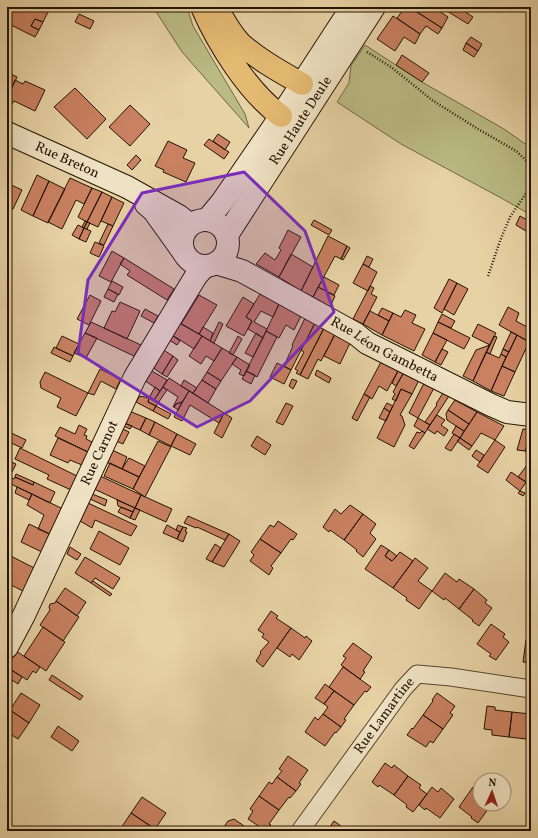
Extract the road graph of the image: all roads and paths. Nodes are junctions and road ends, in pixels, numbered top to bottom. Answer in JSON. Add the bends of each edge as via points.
{"nodes":[{"id":1,"x":202,"y":7,"type":"edge"},
{"id":2,"x":216,"y":7,"type":"edge"},
{"id":3,"x":352,"y":7,"type":"edge"},
{"id":4,"x":374,"y":7,"type":"edge"},
{"id":5,"x":352,"y":43,"type":"junction"},
{"id":6,"x":302,"y":84,"type":"junction"},
{"id":7,"x":289,"y":121,"type":"junction"},
{"id":8,"x":7,"y":133,"type":"edge"},
{"id":9,"x":531,"y":170,"type":"edge"},
{"id":10,"x":531,"y":186,"type":"edge"},
{"id":11,"x":127,"y":187,"type":"junction"},
{"id":12,"x":199,"y":222,"type":"junction"},
{"id":13,"x":184,"y":253,"type":"junction"},
{"id":14,"x":219,"y":253,"type":"junction"},
{"id":15,"x":488,"y":276,"type":"dead end"},
{"id":16,"x":531,"y":415,"type":"edge"},
{"id":17,"x":7,"y":647,"type":"edge"},
{"id":18,"x":531,"y":688,"type":"edge"},
{"id":19,"x":300,"y":831,"type":"edge"}],
"edges":[{"from":1,"to":7,"type":"highway","via":[[223,48],[243,76],[272,110]]},
{"from":2,"to":6,"type":"highway","via":[[227,27],[241,44]]},
{"from":3,"to":6,"type":"main road","name":"Rue Haute Deule"},
{"from":4,"to":5,"type":"main road","name":"Rue Haute Deule"},
{"from":5,"to":7,"type":"main road","name":"Rue Haute Deule"},
{"from":5,"to":9,"type":"path","via":[[391,67],[432,100],[516,151],[527,161]]},
{"from":6,"to":7,"type":"main road","name":"Rue Haute Deule"},
{"from":7,"to":12,"type":"main road","name":"Rue Haute Deule","via":[[222,202]]},
{"from":7,"to":14,"type":"main road","name":"Rue Haute Deule","via":[[263,181]]},
{"from":8,"to":11,"type":"main road","name":"Rue Breton"},
{"from":10,"to":15,"type":"path","via":[[510,218]]},
{"from":11,"to":12,"type":"main road","name":"Rue Breton","via":[[179,216]]},
{"from":11,"to":13,"type":"main road","name":"Rue Breton","via":[[154,211]]},
{"from":12,"to":13,"type":"main road","via":[[186,230],[182,246]]},
{"from":12,"to":14,"type":"main road","via":[[218,224],[223,228]]},
{"from":13,"to":14,"type":"main road","via":[[193,263]]},
{"from":14,"to":16,"type":"main road","name":"Rue Léon Gambetta","via":[[242,271],[356,334],[367,343],[484,402],[507,412]]},
{"from":14,"to":17,"type":"main road","name":"Rue Carnot","via":[[196,276],[135,377]]},
{"from":18,"to":19,"type":"street","name":"Rue Lamartine","via":[[417,674],[403,689]]}]}
